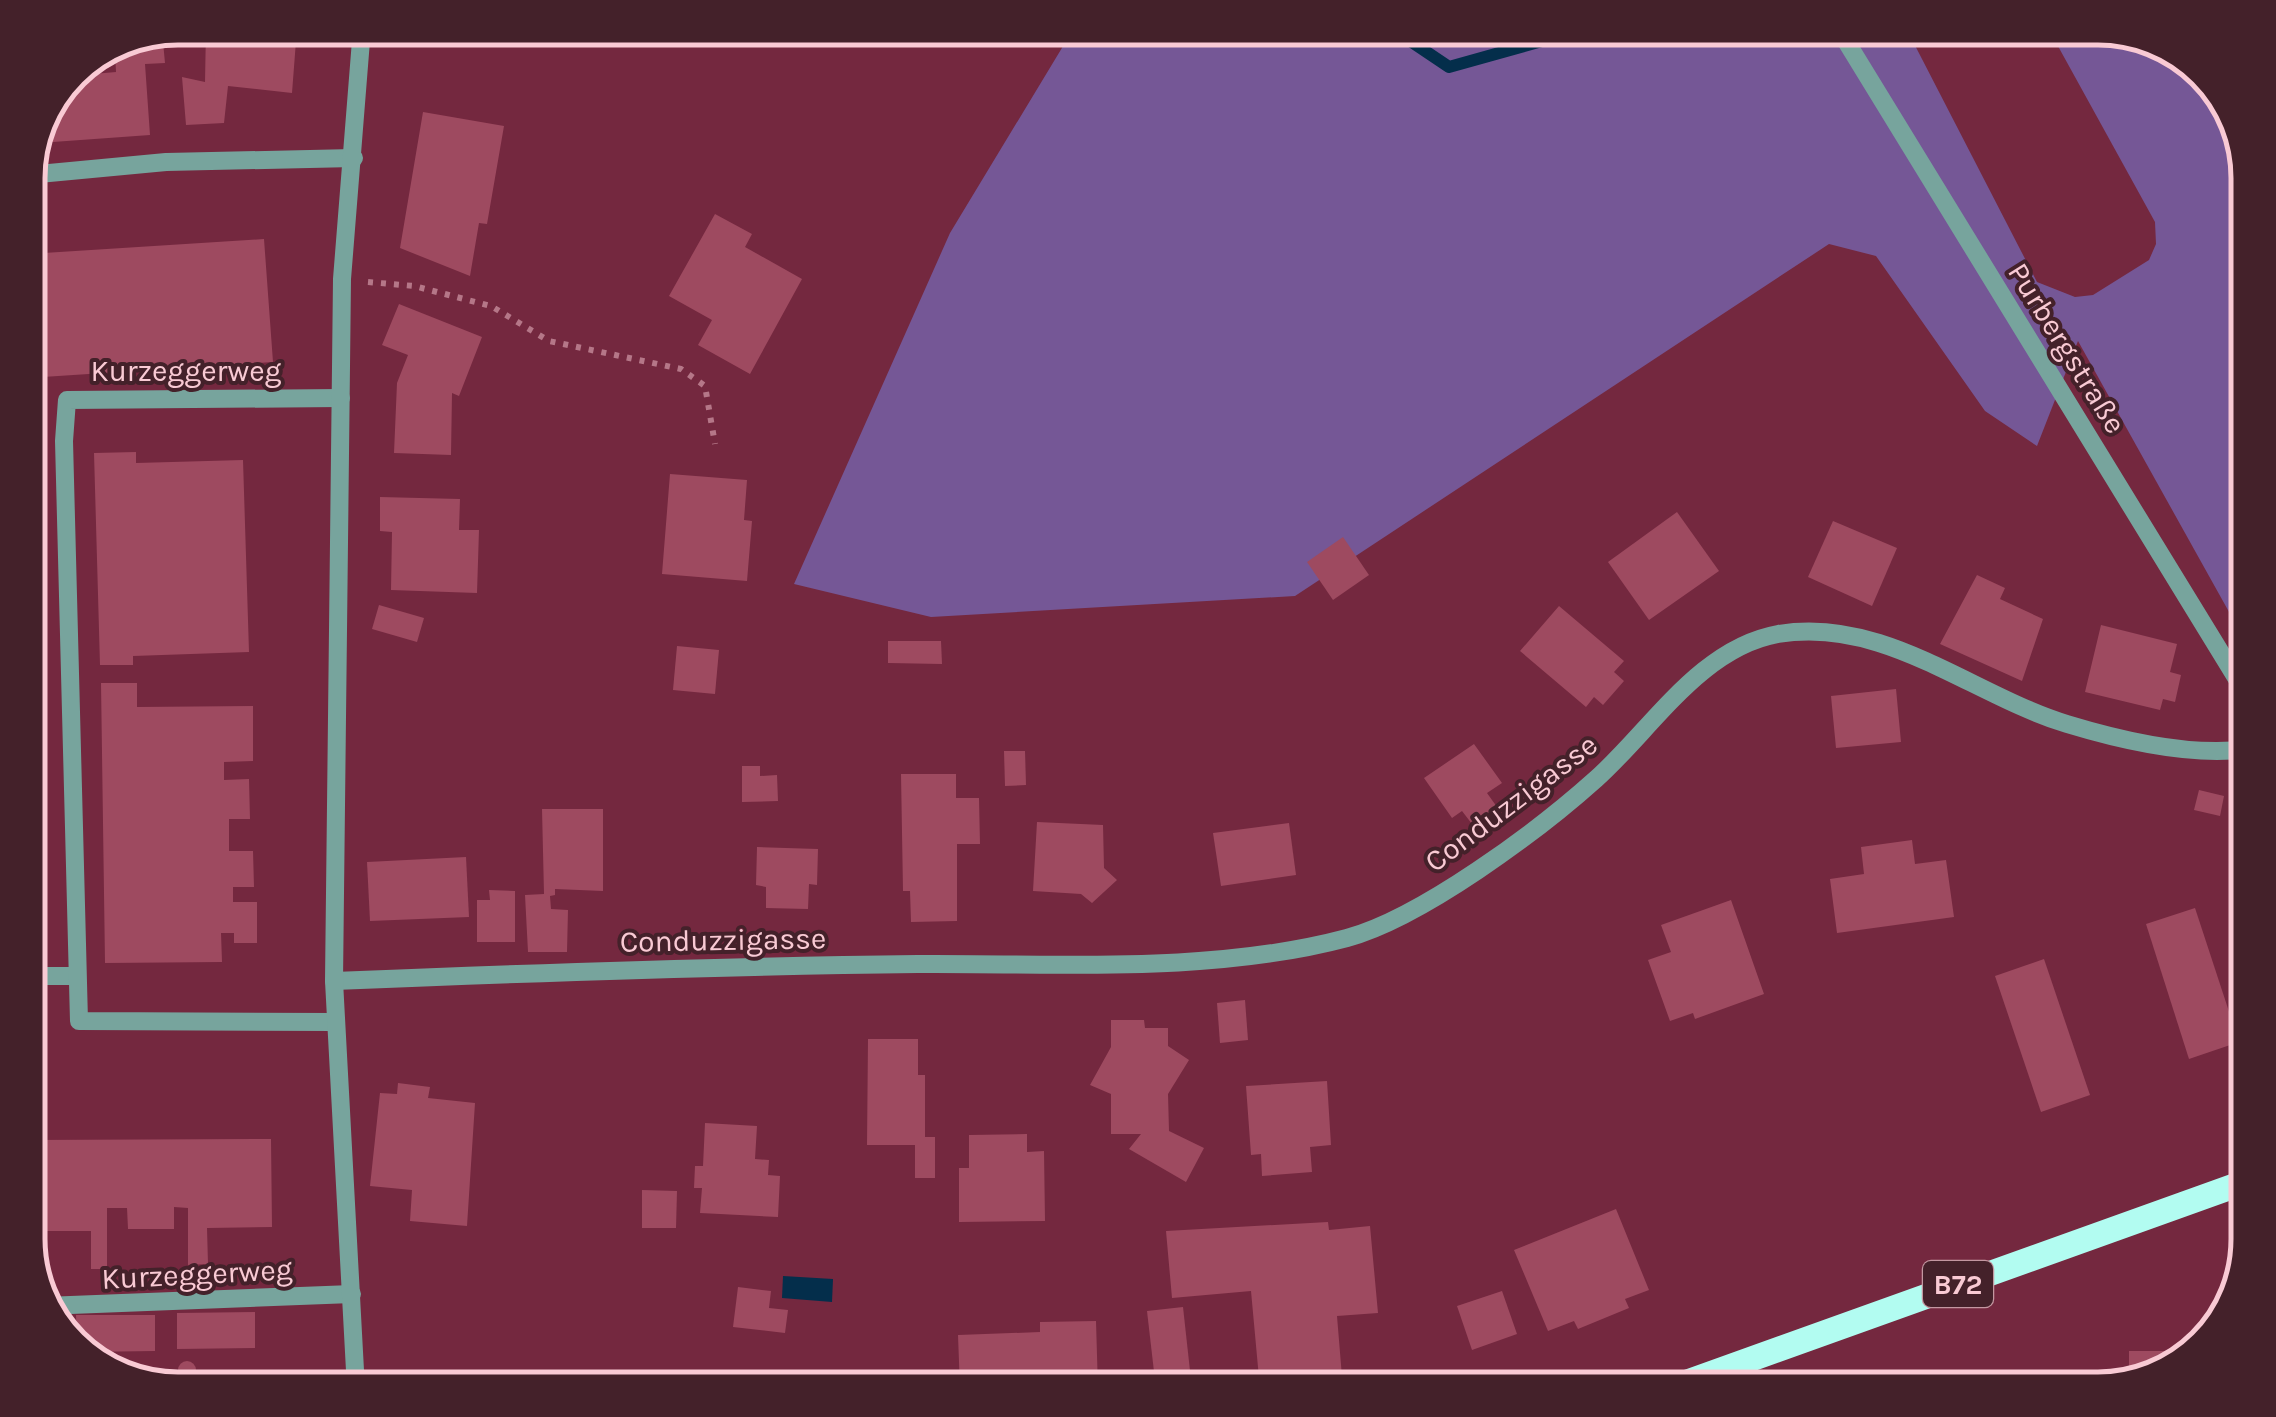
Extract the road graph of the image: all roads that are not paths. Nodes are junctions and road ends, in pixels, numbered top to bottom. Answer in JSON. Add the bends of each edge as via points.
{"nodes":[{"id":1,"x":361,"y":45,"type":"edge"},
{"id":2,"x":1848,"y":45,"type":"edge"},
{"id":3,"x":354,"y":158,"type":"junction"},
{"id":4,"x":45,"y":173,"type":"edge"},
{"id":5,"x":341,"y":398,"type":"junction"},
{"id":6,"x":2231,"y":668,"type":"edge"},
{"id":7,"x":2231,"y":751,"type":"edge"},
{"id":8,"x":45,"y":976,"type":"edge"},
{"id":9,"x":74,"y":976,"type":"junction"},
{"id":10,"x":334,"y":981,"type":"junction"},
{"id":11,"x":335,"y":1022,"type":"junction"},
{"id":12,"x":2231,"y":1186,"type":"edge"},
{"id":13,"x":352,"y":1294,"type":"junction"},
{"id":14,"x":63,"y":1305,"type":"edge"},
{"id":15,"x":355,"y":1372,"type":"edge"},
{"id":16,"x":1718,"y":1372,"type":"edge"}],
"edges":[{"from":1,"to":3,"type":"street"},
{"from":2,"to":6,"type":"street","name":"Purbergstraße"},
{"from":3,"to":4,"type":"street","via":[[166,162]]},
{"from":3,"to":5,"type":"street","via":[[342,279]]},
{"from":5,"to":9,"type":"street","name":"Kurzeggerweg","via":[[67,400]]},
{"from":5,"to":10,"type":"street"},
{"from":7,"to":10,"type":"street","name":"Conduzzigasse","via":[[2212,754],[2066,724],[1884,643],[1776,634],[1713,662],[1594,780],[1454,887],[1350,937],[1200,961],[685,967]]},
{"from":8,"to":9,"type":"street"},
{"from":9,"to":11,"type":"street","name":"Kurzeggerweg","via":[[79,1021]]},
{"from":10,"to":11,"type":"street"},
{"from":11,"to":13,"type":"street"},
{"from":12,"to":16,"type":"main road","number":"B72"},
{"from":13,"to":14,"type":"street","name":"Kurzeggerweg"},
{"from":13,"to":15,"type":"street"}]}
